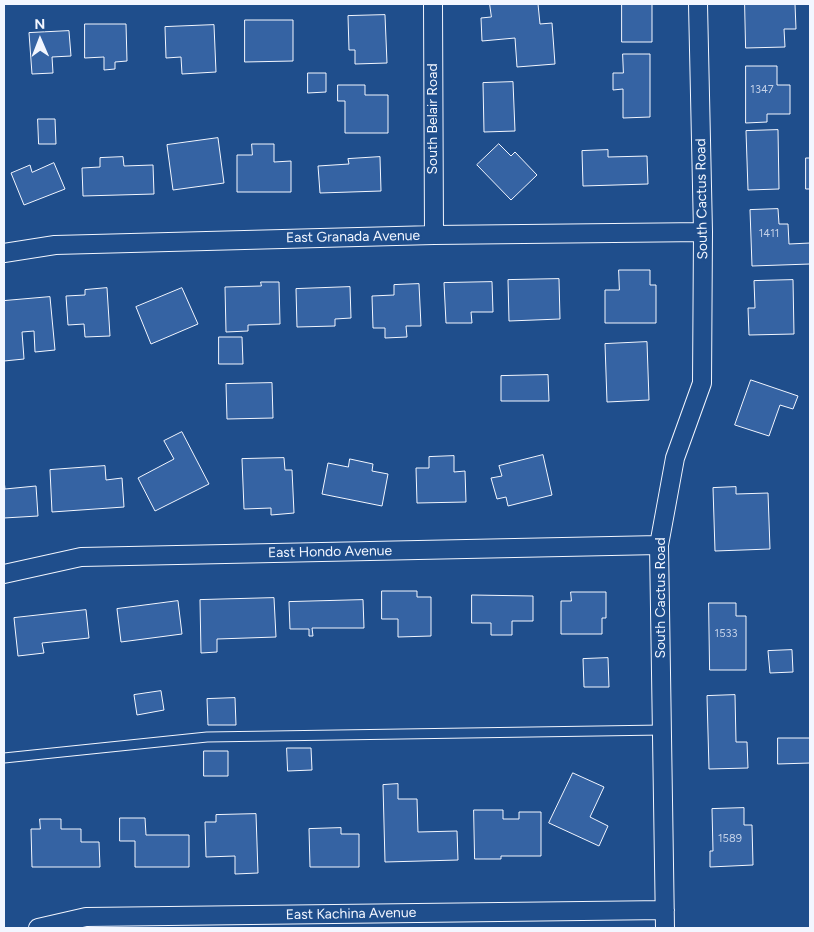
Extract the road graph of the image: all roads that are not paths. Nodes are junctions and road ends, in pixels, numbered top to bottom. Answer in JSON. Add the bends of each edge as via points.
{"nodes":[{"id":1,"x":433,"y":4,"type":"edge"},
{"id":2,"x":698,"y":4,"type":"edge"},
{"id":3,"x":703,"y":232,"type":"junction"},
{"id":4,"x":434,"y":235,"type":"junction"},
{"id":5,"x":4,"y":253,"type":"edge"},
{"id":6,"x":659,"y":545,"type":"junction"},
{"id":7,"x":4,"y":574,"type":"edge"},
{"id":8,"x":662,"y":730,"type":"junction"},
{"id":9,"x":4,"y":758,"type":"edge"},
{"id":10,"x":665,"y":910,"type":"junction"},
{"id":11,"x":38,"y":928,"type":"edge"},
{"id":12,"x":665,"y":928,"type":"edge"}],
"edges":[{"from":1,"to":4,"type":"street","name":"South Belair Road"},
{"from":2,"to":3,"type":"street","name":"South Cactus Road"},
{"from":3,"to":4,"type":"street","name":"East Granada Avenue"},
{"from":3,"to":6,"type":"street","name":"South Cactus Road","via":[[702,383],[675,458]]},
{"from":4,"to":5,"type":"street","name":"East Granada Avenue","via":[[55,245]]},
{"from":6,"to":7,"type":"street","name":"East Hondo Avenue","via":[[81,557]]},
{"from":6,"to":8,"type":"street","name":"South Cactus Road"},
{"from":8,"to":9,"type":"lane","via":[[206,737]]},
{"from":8,"to":10,"type":"street","name":"South Cactus Road"},
{"from":10,"to":11,"type":"street","name":"East Kachina Avenue","via":[[86,917]]},
{"from":10,"to":12,"type":"street","name":"South Cactus Road"}]}
